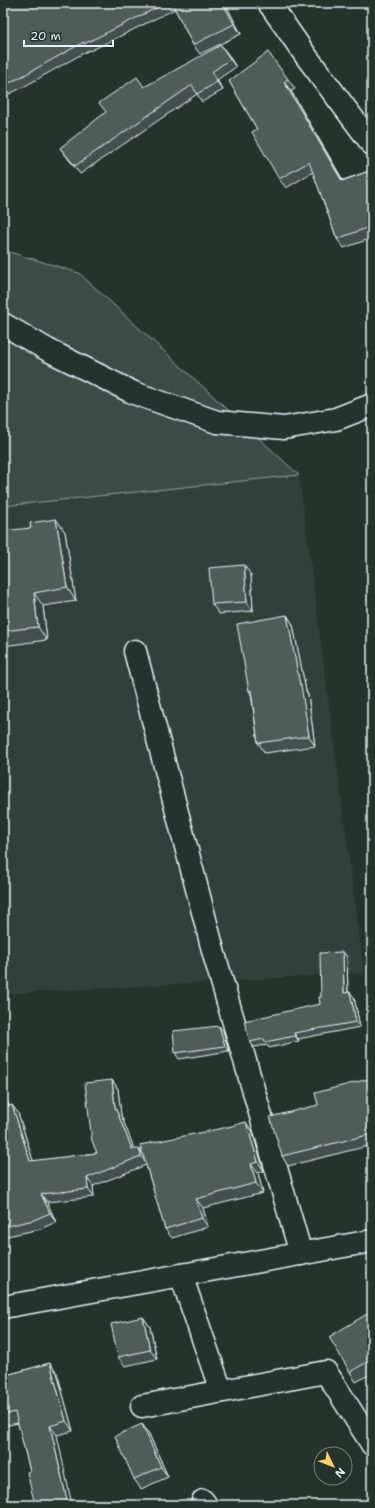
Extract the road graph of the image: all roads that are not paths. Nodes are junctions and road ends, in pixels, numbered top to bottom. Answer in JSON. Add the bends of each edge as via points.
{"nodes":[{"id":1,"x":269,"y":3,"type":"edge"},
{"id":2,"x":372,"y":144,"type":"edge"},
{"id":3,"x":3,"y":324,"type":"edge"},
{"id":4,"x":372,"y":405,"type":"edge"},
{"id":5,"x":135,"y":651,"type":"dead end"},
{"id":6,"x":372,"y":1241,"type":"edge"},
{"id":7,"x":301,"y":1254,"type":"junction"},
{"id":8,"x":182,"y":1275,"type":"junction"},
{"id":9,"x":3,"y":1307,"type":"edge"},
{"id":10,"x":221,"y":1391,"type":"junction"},
{"id":11,"x":142,"y":1406,"type":"dead end"},
{"id":12,"x":372,"y":1444,"type":"edge"}],
"edges":[{"from":1,"to":2,"type":"street"},
{"from":3,"to":4,"type":"street","via":[[48,350],[134,393],[217,422],[284,428],[336,420]]},
{"from":5,"to":7,"type":"street","via":[[214,954]]},
{"from":6,"to":7,"type":"street"},
{"from":7,"to":8,"type":"street"},
{"from":8,"to":9,"type":"street"},
{"from":8,"to":10,"type":"street"},
{"from":10,"to":11,"type":"street"},
{"from":10,"to":12,"type":"street","via":[[326,1372]]}]}
